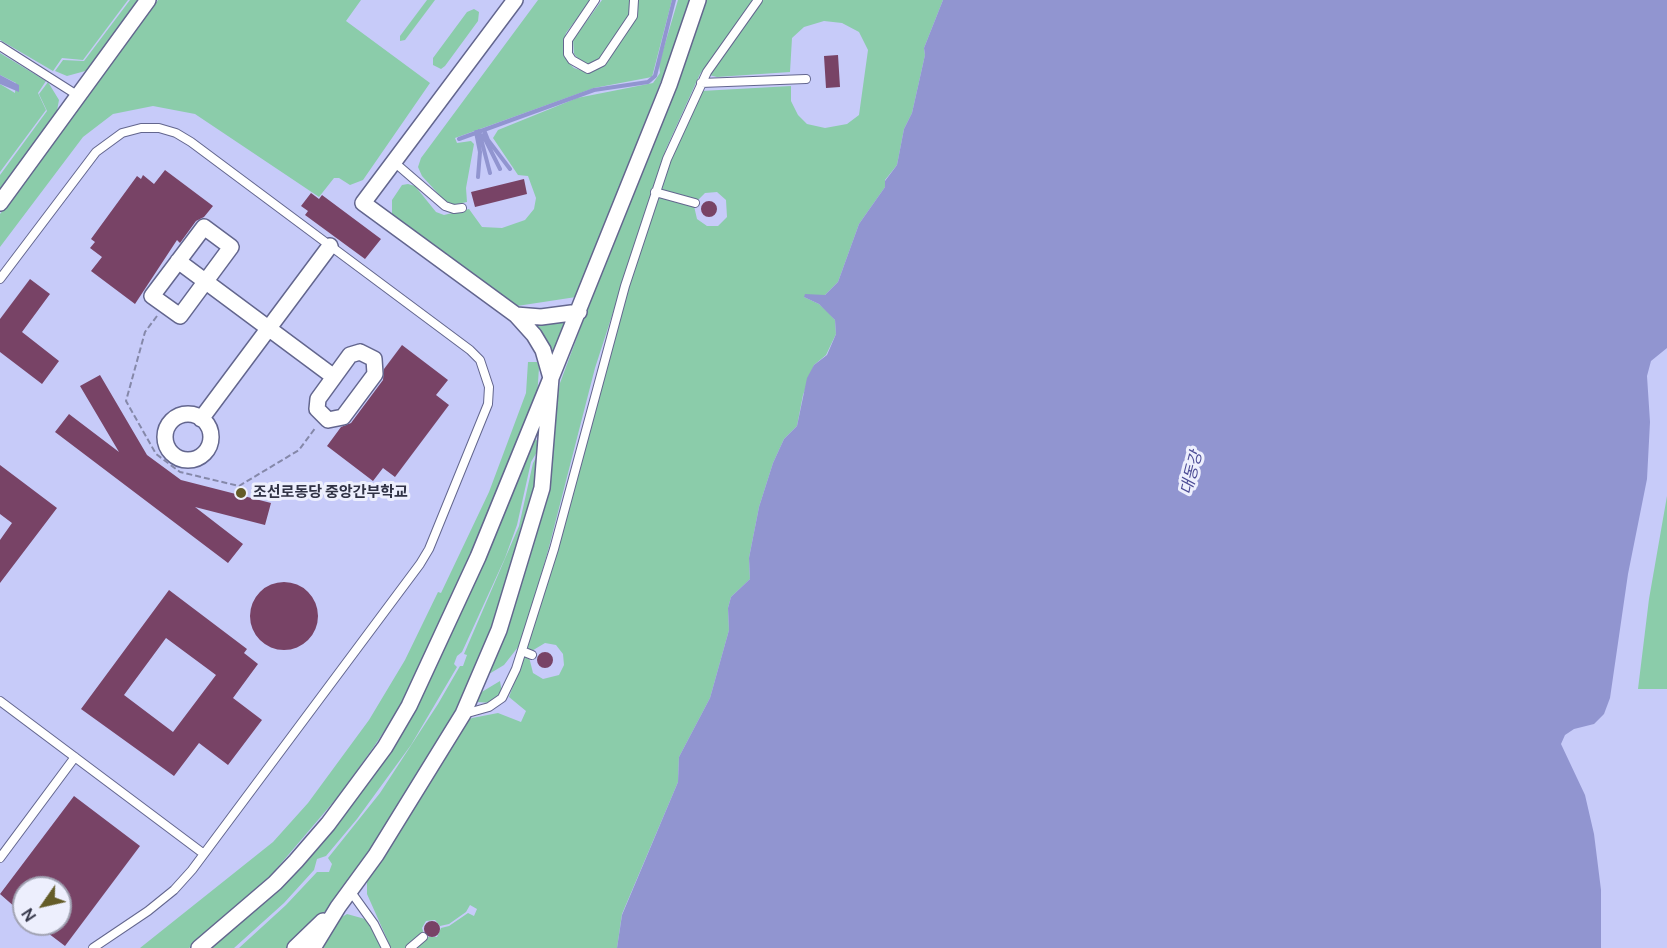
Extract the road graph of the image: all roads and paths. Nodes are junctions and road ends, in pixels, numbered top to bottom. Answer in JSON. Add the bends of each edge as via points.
{"nodes":[{"id":1,"x":148,"y":0,"type":"edge"},
{"id":2,"x":515,"y":0,"type":"edge"},
{"id":3,"x":595,"y":0,"type":"edge"},
{"id":4,"x":634,"y":0,"type":"edge"},
{"id":5,"x":698,"y":0,"type":"edge"},
{"id":6,"x":758,"y":0,"type":"edge"},
{"id":7,"x":0,"y":46,"type":"edge"},
{"id":8,"x":806,"y":79,"type":"dead end"},
{"id":9,"x":701,"y":83,"type":"junction"},
{"id":10,"x":77,"y":95,"type":"junction"},
{"id":11,"x":394,"y":162,"type":"junction"},
{"id":12,"x":655,"y":192,"type":"junction"},
{"id":13,"x":0,"y":203,"type":"edge"},
{"id":14,"x":695,"y":203,"type":"dead end"},
{"id":15,"x":462,"y":208,"type":"dead end"},
{"id":16,"x":330,"y":246,"type":"junction"},
{"id":17,"x":178,"y":261,"type":"junction"},
{"id":18,"x":0,"y":279,"type":"edge"},
{"id":19,"x":206,"y":282,"type":"junction"},
{"id":20,"x":165,"y":305,"type":"junction"},
{"id":21,"x":579,"y":312,"type":"junction"},
{"id":22,"x":516,"y":315,"type":"junction"},
{"id":23,"x":268,"y":328,"type":"junction"},
{"id":24,"x":334,"y":377,"type":"junction"},
{"id":25,"x":551,"y":378,"type":"junction"},
{"id":26,"x":323,"y":418,"type":"junction"},
{"id":27,"x":201,"y":419,"type":"junction"},
{"id":28,"x":171,"y":459,"type":"junction"},
{"id":29,"x":522,"y":651,"type":"junction"},
{"id":30,"x":532,"y":655,"type":"dead end"},
{"id":31,"x":0,"y":701,"type":"edge"},
{"id":32,"x":463,"y":714,"type":"junction"},
{"id":33,"x":75,"y":757,"type":"junction"},
{"id":34,"x":204,"y":854,"type":"junction"},
{"id":35,"x":0,"y":858,"type":"edge"},
{"id":36,"x":351,"y":892,"type":"junction"},
{"id":37,"x":338,"y":907,"type":"junction"},
{"id":38,"x":423,"y":937,"type":"dead end"},
{"id":39,"x":93,"y":948,"type":"edge"},
{"id":40,"x":200,"y":948,"type":"edge"},
{"id":41,"x":295,"y":948,"type":"edge"},
{"id":42,"x":314,"y":948,"type":"edge"},
{"id":43,"x":386,"y":948,"type":"edge"},
{"id":44,"x":410,"y":948,"type":"edge"}],
"edges":[{"from":1,"to":10,"type":"street"},
{"from":2,"to":11,"type":"street"},
{"from":3,"to":4,"type":"lane","via":[[568,40],[572,60],[588,69],[602,62],[633,16]]},
{"from":5,"to":21,"type":"street","via":[[669,85]]},
{"from":6,"to":9,"type":"lane"},
{"from":7,"to":10,"type":"lane"},
{"from":8,"to":9,"type":"lane"},
{"from":9,"to":12,"type":"lane"},
{"from":10,"to":13,"type":"street"},
{"from":11,"to":15,"type":"lane","via":[[445,206]]},
{"from":11,"to":22,"type":"street","via":[[363,203]]},
{"from":12,"to":14,"type":"lane"},
{"from":12,"to":29,"type":"lane"},
{"from":16,"to":18,"type":"lane","via":[[191,142],[159,128],[141,128],[122,133],[96,152]]},
{"from":16,"to":23,"type":"street"},
{"from":16,"to":34,"type":"lane","via":[[470,350],[486,372],[488,404],[420,564]]},
{"from":17,"to":19,"type":"street"},
{"from":17,"to":19,"type":"street","via":[[204,227],[231,248]]},
{"from":17,"to":20,"type":"street","via":[[152,296]]},
{"from":19,"to":20,"type":"street","via":[[180,316]]},
{"from":19,"to":23,"type":"street"},
{"from":20,"to":28,"type":"path","via":[[145,332],[126,401],[156,454]]},
{"from":21,"to":22,"type":"street","via":[[541,317]]},
{"from":21,"to":25,"type":"street"},
{"from":22,"to":25,"type":"street","via":[[538,342]]},
{"from":23,"to":24,"type":"street"},
{"from":23,"to":27,"type":"street"},
{"from":24,"to":26,"type":"street","via":[[318,399],[317,410]]},
{"from":24,"to":26,"type":"street","via":[[355,352],[370,355],[376,364],[375,374],[343,417],[333,421]]},
{"from":25,"to":32,"type":"street","via":[[545,471],[536,513],[499,630]]},
{"from":25,"to":40,"type":"street","via":[[478,557],[409,706],[385,747],[296,861]]},
{"from":26,"to":28,"type":"path","via":[[299,450],[239,486],[180,472]]},
{"from":27,"to":28,"type":"street","via":[[184,415],[171,422],[165,435]]},
{"from":27,"to":28,"type":"street","via":[[210,436],[206,450],[195,459]]},
{"from":29,"to":30,"type":"lane"},
{"from":29,"to":32,"type":"lane","via":[[502,698],[489,707]]},
{"from":31,"to":33,"type":"lane"},
{"from":32,"to":36,"type":"street"},
{"from":33,"to":34,"type":"lane"},
{"from":33,"to":35,"type":"lane"},
{"from":34,"to":39,"type":"lane","via":[[174,890]]},
{"from":36,"to":37,"type":"street"},
{"from":36,"to":43,"type":"lane"},
{"from":37,"to":41,"type":"street"},
{"from":37,"to":42,"type":"street"},
{"from":38,"to":44,"type":"lane"}]}
